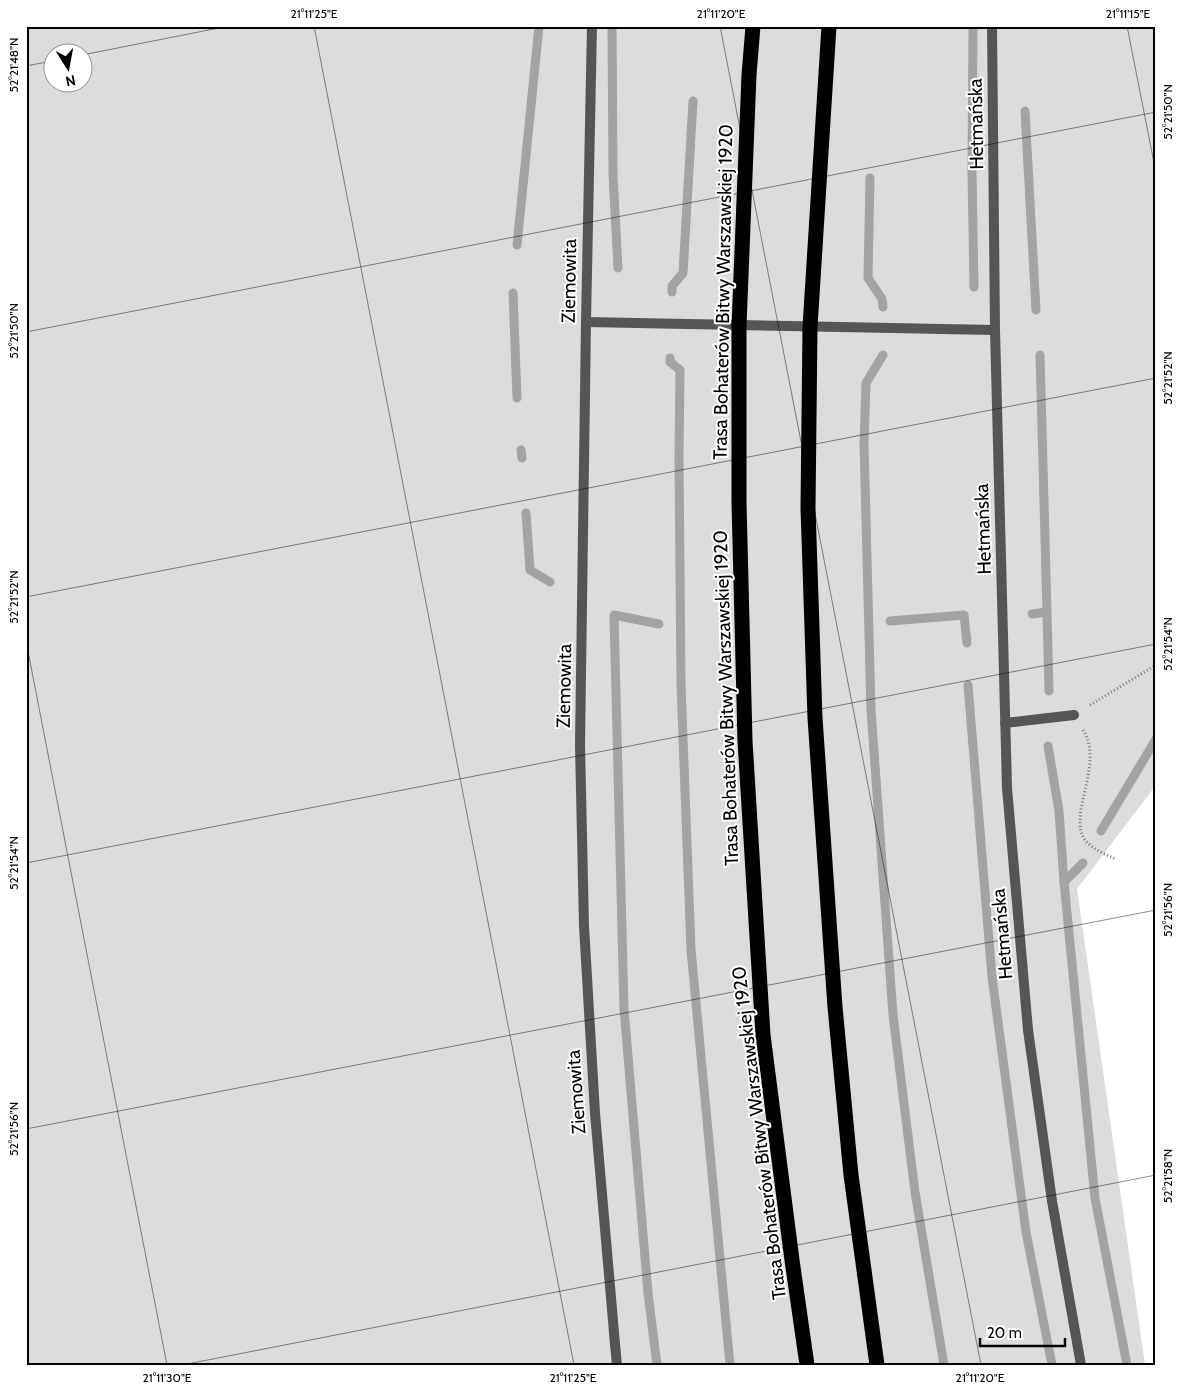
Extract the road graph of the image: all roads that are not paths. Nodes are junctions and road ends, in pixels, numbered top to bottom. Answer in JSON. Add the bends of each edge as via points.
{"nodes":[{"id":1,"x":592,"y":26,"type":"edge"},
{"id":2,"x":753,"y":26,"type":"edge"},
{"id":3,"x":829,"y":26,"type":"edge"},
{"id":4,"x":992,"y":26,"type":"edge"},
{"id":5,"x":586,"y":322,"type":"junction"},
{"id":6,"x":739,"y":326,"type":"junction"},
{"id":7,"x":810,"y":327,"type":"junction"},
{"id":8,"x":995,"y":330,"type":"junction"},
{"id":9,"x":1074,"y":715,"type":"road end"},
{"id":10,"x":1005,"y":723,"type":"junction"},
{"id":11,"x":617,"y":1365,"type":"edge"},
{"id":12,"x":807,"y":1365,"type":"edge"},
{"id":13,"x":877,"y":1365,"type":"edge"},
{"id":14,"x":1081,"y":1365,"type":"edge"}],
"edges":[{"from":1,"to":5,"type":"street","name":"Ziemowita"},
{"from":2,"to":6,"type":"highway","name":"Trasa Bohaterów Bitwy Warszawskiej 1920"},
{"from":3,"to":7,"type":"highway"},
{"from":4,"to":8,"type":"street","name":"Hetmańska"},
{"from":5,"to":6,"type":"street"},
{"from":5,"to":11,"type":"street","name":"Ziemowita","via":[[580,745],[584,926],[595,1113]]},
{"from":6,"to":7,"type":"street"},
{"from":6,"to":12,"type":"highway","name":"Trasa Bohaterów Bitwy Warszawskiej 1920","via":[[739,502],[745,741],[763,1035]]},
{"from":7,"to":8,"type":"street"},
{"from":7,"to":13,"type":"highway","via":[[808,508],[815,718],[835,1007],[851,1175]]},
{"from":8,"to":10,"type":"street","name":"Hetmańska"},
{"from":9,"to":10,"type":"street"},
{"from":10,"to":14,"type":"street","name":"Hetmańska","via":[[1007,788],[1028,1030],[1052,1201]]}]}
